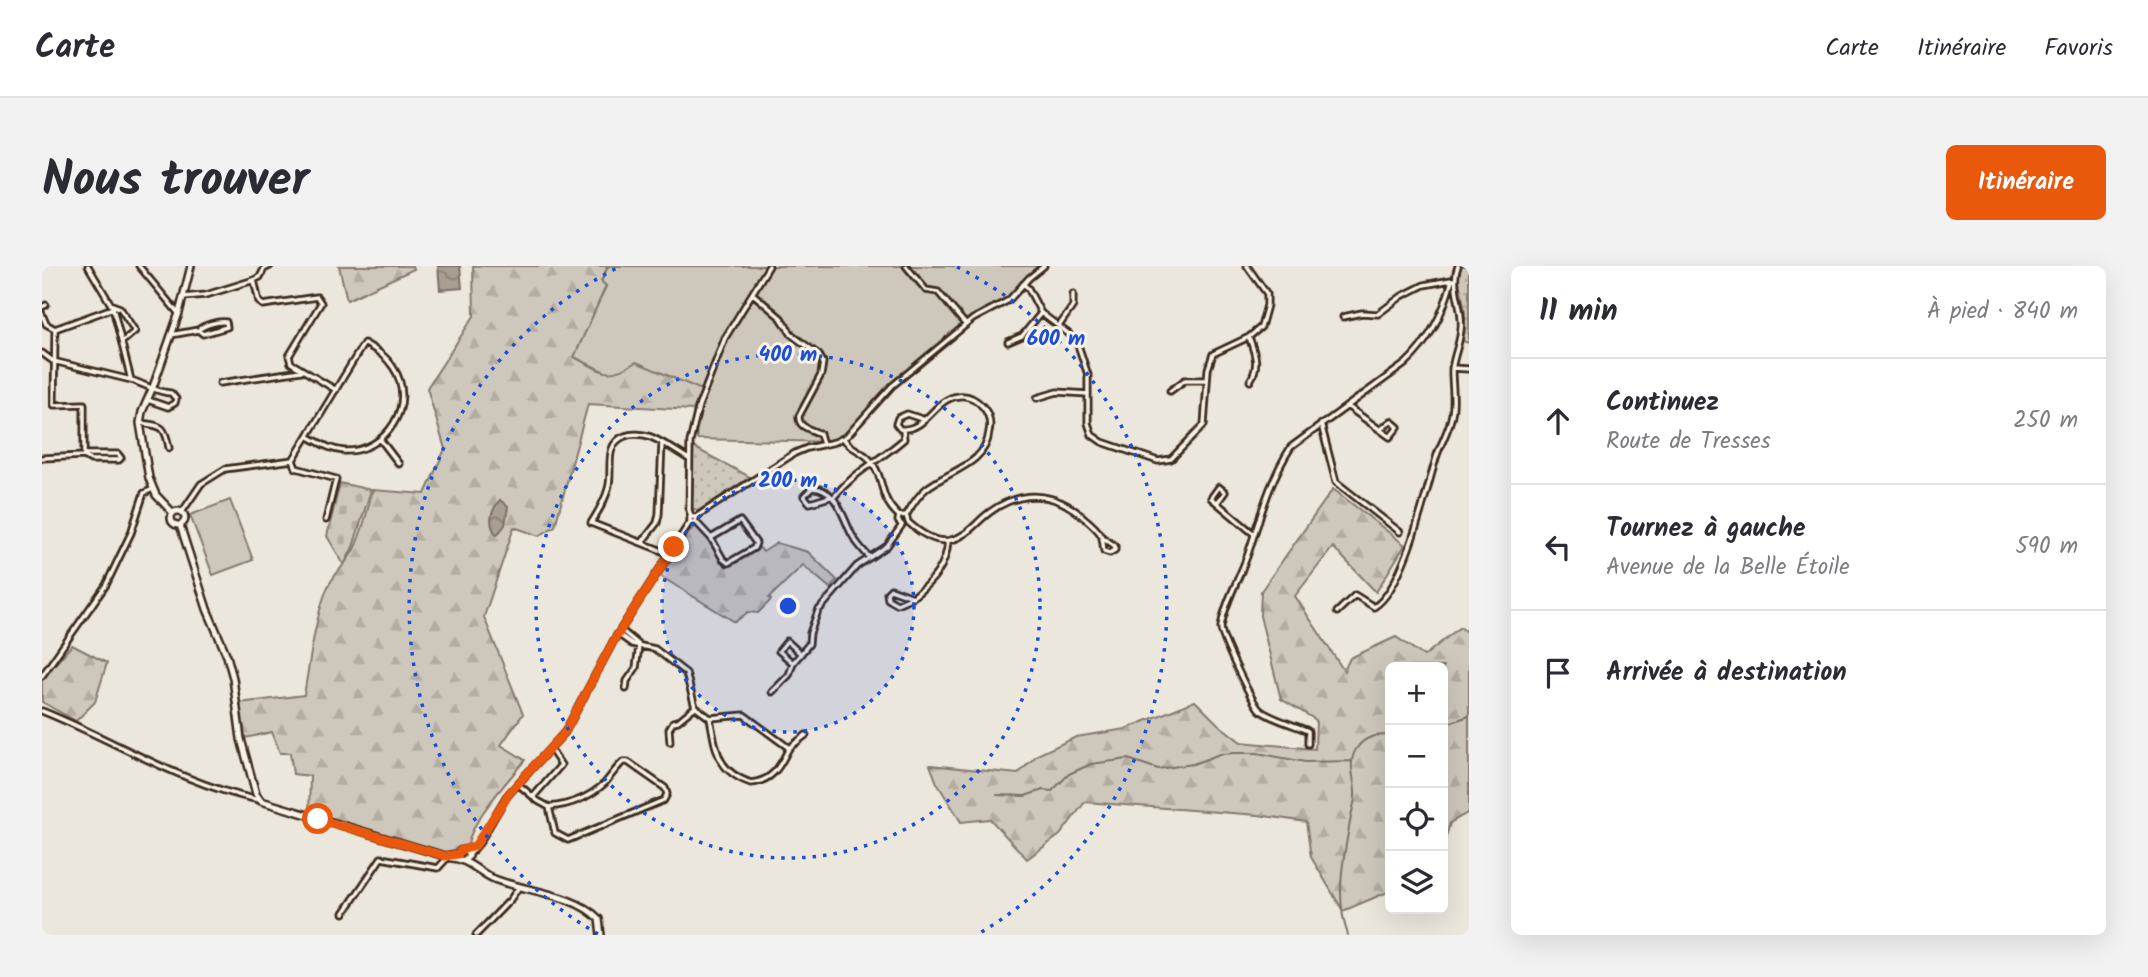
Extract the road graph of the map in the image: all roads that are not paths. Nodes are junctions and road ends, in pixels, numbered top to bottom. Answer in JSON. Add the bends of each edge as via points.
{"nodes":[{"id":1,"x":88,"y":266,"type":"edge"},
{"id":2,"x":141,"y":266,"type":"edge"},
{"id":3,"x":191,"y":266,"type":"edge"},
{"id":4,"x":270,"y":266,"type":"edge"},
{"id":5,"x":769,"y":266,"type":"edge"},
{"id":6,"x":906,"y":266,"type":"edge"},
{"id":7,"x":1044,"y":266,"type":"edge"},
{"id":8,"x":1247,"y":266,"type":"edge"},
{"id":9,"x":1458,"y":266,"type":"edge"},
{"id":10,"x":254,"y":280,"type":"junction"},
{"id":11,"x":1453,"y":280,"type":"junction"},
{"id":12,"x":1023,"y":284,"type":"junction"},
{"id":13,"x":1073,"y":294,"type":"dead end"},
{"id":14,"x":753,"y":295,"type":"junction"},
{"id":15,"x":183,"y":297,"type":"junction"},
{"id":16,"x":112,"y":306,"type":"junction"},
{"id":17,"x":179,"y":313,"type":"junction"},
{"id":18,"x":1041,"y":313,"type":"junction"},
{"id":19,"x":42,"y":314,"type":"edge"},
{"id":20,"x":1343,"y":317,"type":"dead end"},
{"id":21,"x":966,"y":325,"type":"junction"},
{"id":22,"x":1058,"y":326,"type":"junction"},
{"id":23,"x":55,"y":329,"type":"junction"},
{"id":24,"x":198,"y":330,"type":"junction"},
{"id":25,"x":172,"y":335,"type":"junction"},
{"id":26,"x":1249,"y":337,"type":"junction"},
{"id":27,"x":122,"y":342,"type":"junction"},
{"id":28,"x":1008,"y":342,"type":"dead end"},
{"id":29,"x":42,"y":353,"type":"edge"},
{"id":30,"x":53,"y":362,"type":"junction"},
{"id":31,"x":1452,"y":369,"type":"junction"},
{"id":32,"x":1469,"y":369,"type":"edge"},
{"id":33,"x":303,"y":370,"type":"junction"},
{"id":34,"x":131,"y":380,"type":"junction"},
{"id":35,"x":1208,"y":380,"type":"junction"},
{"id":36,"x":1250,"y":381,"type":"dead end"},
{"id":37,"x":220,"y":383,"type":"dead end"},
{"id":38,"x":153,"y":387,"type":"junction"},
{"id":39,"x":336,"y":390,"type":"junction"},
{"id":40,"x":1170,"y":391,"type":"dead end"},
{"id":41,"x":1088,"y":394,"type":"junction"},
{"id":42,"x":1037,"y":398,"type":"dead end"},
{"id":43,"x":147,"y":399,"type":"junction"},
{"id":44,"x":1346,"y":406,"type":"junction"},
{"id":45,"x":925,"y":420,"type":"junction"},
{"id":46,"x":140,"y":423,"type":"junction"},
{"id":47,"x":1321,"y":424,"type":"junction"},
{"id":48,"x":903,"y":430,"type":"junction"},
{"id":49,"x":1380,"y":430,"type":"junction"},
{"id":50,"x":309,"y":437,"type":"junction"},
{"id":51,"x":843,"y":438,"type":"junction"},
{"id":52,"x":380,"y":439,"type":"junction"},
{"id":53,"x":662,"y":443,"type":"junction"},
{"id":54,"x":823,"y":444,"type":"junction"},
{"id":55,"x":169,"y":448,"type":"dead end"},
{"id":56,"x":84,"y":455,"type":"junction"},
{"id":57,"x":42,"y":458,"type":"edge"},
{"id":58,"x":689,"y":459,"type":"junction"},
{"id":59,"x":293,"y":460,"type":"junction"},
{"id":60,"x":872,"y":462,"type":"junction"},
{"id":61,"x":399,"y":464,"type":"dead end"},
{"id":62,"x":153,"y":489,"type":"junction"},
{"id":63,"x":832,"y":497,"type":"junction"},
{"id":64,"x":1217,"y":503,"type":"junction"},
{"id":65,"x":182,"y":512,"type":"junction"},
{"id":66,"x":173,"y":513,"type":"junction"},
{"id":67,"x":906,"y":515,"type":"junction"},
{"id":68,"x":899,"y":516,"type":"junction"},
{"id":69,"x":693,"y":519,"type":"junction"},
{"id":70,"x":327,"y":520,"type":"dead end"},
{"id":71,"x":908,"y":522,"type":"junction"},
{"id":72,"x":180,"y":525,"type":"junction"},
{"id":73,"x":902,"y":525,"type":"junction"},
{"id":74,"x":1400,"y":532,"type":"dead end"},
{"id":75,"x":1254,"y":534,"type":"junction"},
{"id":76,"x":1102,"y":537,"type":"junction"},
{"id":77,"x":712,"y":538,"type":"junction"},
{"id":78,"x":948,"y":541,"type":"junction"},
{"id":79,"x":643,"y":542,"type":"junction"},
{"id":80,"x":670,"y":554,"type":"junction"},
{"id":81,"x":869,"y":557,"type":"junction"},
{"id":82,"x":913,"y":597,"type":"junction"},
{"id":83,"x":1337,"y":612,"type":"dead end"},
{"id":84,"x":620,"y":632,"type":"junction"},
{"id":85,"x":639,"y":646,"type":"junction"},
{"id":86,"x":801,"y":654,"type":"junction"},
{"id":87,"x":793,"y":663,"type":"junction"},
{"id":88,"x":42,"y":676,"type":"edge"},
{"id":89,"x":626,"y":689,"type":"dead end"},
{"id":90,"x":772,"y":692,"type":"dead end"},
{"id":91,"x":695,"y":707,"type":"junction"},
{"id":92,"x":42,"y":711,"type":"edge"},
{"id":93,"x":710,"y":718,"type":"junction"},
{"id":94,"x":806,"y":735,"type":"dead end"},
{"id":95,"x":670,"y":742,"type":"dead end"},
{"id":96,"x":1308,"y":744,"type":"dead end"},
{"id":97,"x":789,"y":748,"type":"junction"},
{"id":98,"x":550,"y":749,"type":"junction"},
{"id":99,"x":518,"y":784,"type":"junction"},
{"id":100,"x":533,"y":797,"type":"junction"},
{"id":101,"x":261,"y":801,"type":"junction"},
{"id":102,"x":549,"y":807,"type":"junction"},
{"id":103,"x":464,"y":856,"type":"junction"},
{"id":104,"x":448,"y":857,"type":"junction"},
{"id":105,"x":519,"y":887,"type":"junction"},
{"id":106,"x":344,"y":913,"type":"dead end"},
{"id":107,"x":475,"y":935,"type":"edge"},
{"id":108,"x":601,"y":935,"type":"edge"}],
"edges":[{"from":1,"to":16,"type":"street"},
{"from":2,"to":17,"type":"street"},
{"from":3,"to":15,"type":"street"},
{"from":4,"to":10,"type":"street"},
{"from":5,"to":14,"type":"street"},
{"from":6,"to":21,"type":"street","via":[[926,290],[939,292]]},
{"from":7,"to":12,"type":"street"},
{"from":8,"to":26,"type":"street","via":[[1268,299],[1261,327]]},
{"from":9,"to":11,"type":"street"},
{"from":10,"to":15,"type":"street"},
{"from":10,"to":33,"type":"street","via":[[263,305],[317,297],[321,303],[289,356],[291,363]]},
{"from":11,"to":20,"type":"street","via":[[1424,285],[1378,314]]},
{"from":11,"to":31,"type":"street","via":[[1461,329]]},
{"from":11,"to":44,"type":"street","via":[[1420,351]]},
{"from":12,"to":18,"type":"street"},
{"from":12,"to":21,"type":"street","via":[[1006,302]]},
{"from":13,"to":22,"type":"street","via":[[1073,306]]},
{"from":14,"to":54,"type":"street","via":[[823,362],[799,420],[820,434]]},
{"from":14,"to":58,"type":"street","via":[[725,338],[693,424]]},
{"from":15,"to":17,"type":"street"},
{"from":16,"to":23,"type":"street"},
{"from":16,"to":27,"type":"street"},
{"from":16,"to":27,"type":"street","via":[[120,308],[135,331]]},
{"from":17,"to":25,"type":"street"},
{"from":18,"to":22,"type":"street"},
{"from":18,"to":28,"type":"street","via":[[1023,336]]},
{"from":19,"to":23,"type":"street","via":[[46,324]]},
{"from":21,"to":51,"type":"street","via":[[892,386]]},
{"from":22,"to":41,"type":"street","via":[[1081,350]]},
{"from":23,"to":30,"type":"street"},
{"from":24,"to":24,"type":"street","via":[[203,334],[228,327],[222,321]]},
{"from":24,"to":25,"type":"street"},
{"from":25,"to":38,"type":"street"},
{"from":26,"to":35,"type":"street","via":[[1213,354]]},
{"from":26,"to":36,"type":"street","via":[[1257,359]]},
{"from":27,"to":34,"type":"street"},
{"from":29,"to":30,"type":"street"},
{"from":30,"to":34,"type":"street"},
{"from":30,"to":56,"type":"street","via":[[54,405],[84,404]]},
{"from":31,"to":32,"type":"street"},
{"from":31,"to":83,"type":"street","via":[[1453,411],[1422,515],[1395,579],[1374,607],[1355,594]]},
{"from":33,"to":37,"type":"street"},
{"from":33,"to":39,"type":"street"},
{"from":34,"to":38,"type":"street"},
{"from":35,"to":40,"type":"street","via":[[1185,380]]},
{"from":35,"to":41,"type":"street","via":[[1204,425],[1171,459],[1158,461],[1092,435]]},
{"from":38,"to":43,"type":"street"},
{"from":38,"to":43,"type":"street","via":[[174,395],[175,403],[168,407]]},
{"from":39,"to":50,"type":"street"},
{"from":39,"to":52,"type":"street","via":[[365,343],[384,356],[401,386],[401,405],[397,419]]},
{"from":41,"to":42,"type":"street","via":[[1057,392]]},
{"from":43,"to":46,"type":"street"},
{"from":44,"to":47,"type":"street"},
{"from":44,"to":49,"type":"street"},
{"from":45,"to":48,"type":"street"},
{"from":45,"to":48,"type":"street","via":[[902,415],[896,424]]},
{"from":45,"to":67,"type":"street","via":[[951,398],[972,398],[987,412],[989,437],[972,461],[928,488]]},
{"from":46,"to":55,"type":"street","via":[[161,426]]},
{"from":46,"to":62,"type":"street"},
{"from":47,"to":74,"type":"street","via":[[1336,482]]},
{"from":47,"to":75,"type":"street","via":[[1291,447],[1278,467]]},
{"from":48,"to":60,"type":"street","via":[[904,439]]},
{"from":49,"to":49,"type":"street","via":[[1391,421],[1398,426],[1390,437]]},
{"from":50,"to":52,"type":"street","via":[[341,451]]},
{"from":50,"to":59,"type":"street"},
{"from":51,"to":54,"type":"street"},
{"from":51,"to":60,"type":"street"},
{"from":52,"to":61,"type":"street"},
{"from":53,"to":58,"type":"street"},
{"from":53,"to":79,"type":"street","via":[[659,514]]},
{"from":53,"to":79,"type":"street","via":[[630,434],[613,443],[609,489],[590,523]]},
{"from":54,"to":69,"type":"street","via":[[799,451]]},
{"from":56,"to":56,"type":"street","via":[[91,460],[121,458],[118,454]]},
{"from":56,"to":57,"type":"street"},
{"from":58,"to":69,"type":"street","via":[[689,512]]},
{"from":59,"to":65,"type":"street","via":[[225,469],[201,484]]},
{"from":59,"to":70,"type":"street","via":[[296,468],[336,480]]},
{"from":60,"to":63,"type":"street"},
{"from":60,"to":68,"type":"street","via":[[885,500]]},
{"from":62,"to":66,"type":"street"},
{"from":62,"to":88,"type":"street","via":[[144,493],[106,585]]},
{"from":63,"to":63,"type":"street","via":[[819,488],[804,496],[810,503]]},
{"from":63,"to":81,"type":"street"},
{"from":64,"to":64,"type":"street","via":[[1225,492],[1219,487],[1211,496]]},
{"from":64,"to":75,"type":"street"},
{"from":65,"to":66,"type":"street"},
{"from":65,"to":72,"type":"street","via":[[185,520]]},
{"from":66,"to":72,"type":"street","via":[[172,522]]},
{"from":67,"to":68,"type":"street"},
{"from":67,"to":71,"type":"street"},
{"from":68,"to":73,"type":"street"},
{"from":69,"to":77,"type":"street"},
{"from":69,"to":80,"type":"street"},
{"from":71,"to":73,"type":"street"},
{"from":71,"to":78,"type":"street","via":[[920,533]]},
{"from":72,"to":101,"type":"street","via":[[227,656],[241,739]]},
{"from":73,"to":81,"type":"street","via":[[887,546]]},
{"from":75,"to":96,"type":"street","via":[[1221,629],[1224,643],[1260,710],[1308,731]]},
{"from":76,"to":76,"type":"street","via":[[1104,551],[1110,554],[1115,546]]},
{"from":76,"to":78,"type":"street","via":[[1070,506],[1042,495],[1003,504],[963,536]]},
{"from":77,"to":77,"type":"street","via":[[728,563],[756,543],[740,521]]},
{"from":78,"to":82,"type":"street","via":[[937,577]]},
{"from":79,"to":80,"type":"street"},
{"from":80,"to":84,"type":"street"},
{"from":81,"to":86,"type":"street","via":[[818,611],[809,644]]},
{"from":82,"to":82,"type":"street","via":[[895,589],[887,593],[897,604]]},
{"from":84,"to":85,"type":"street"},
{"from":84,"to":98,"type":"street","via":[[565,732]]},
{"from":85,"to":89,"type":"street"},
{"from":85,"to":91,"type":"street","via":[[655,649],[686,673]]},
{"from":86,"to":87,"type":"street"},
{"from":86,"to":87,"type":"street","via":[[787,641],[779,651]]},
{"from":87,"to":90,"type":"street","via":[[789,675]]},
{"from":91,"to":93,"type":"street"},
{"from":91,"to":95,"type":"street","via":[[673,722]]},
{"from":92,"to":101,"type":"street","via":[[179,775]]},
{"from":93,"to":97,"type":"street","via":[[744,715]]},
{"from":93,"to":97,"type":"street","via":[[719,761],[746,782],[756,783],[775,774]]},
{"from":94,"to":97,"type":"street"},
{"from":98,"to":99,"type":"street"},
{"from":98,"to":100,"type":"street","via":[[561,765]]},
{"from":99,"to":100,"type":"street"},
{"from":99,"to":103,"type":"street"},
{"from":100,"to":102,"type":"street"},
{"from":101,"to":104,"type":"street"},
{"from":102,"to":102,"type":"street","via":[[555,833],[568,840],[664,800],[667,794],[665,788],[623,762],[588,796]]},
{"from":103,"to":104,"type":"street"},
{"from":103,"to":105,"type":"street","via":[[494,879]]},
{"from":104,"to":106,"type":"street","via":[[438,868],[381,858]]},
{"from":105,"to":107,"type":"street"},
{"from":105,"to":108,"type":"street","via":[[585,908],[599,919]]}]}
